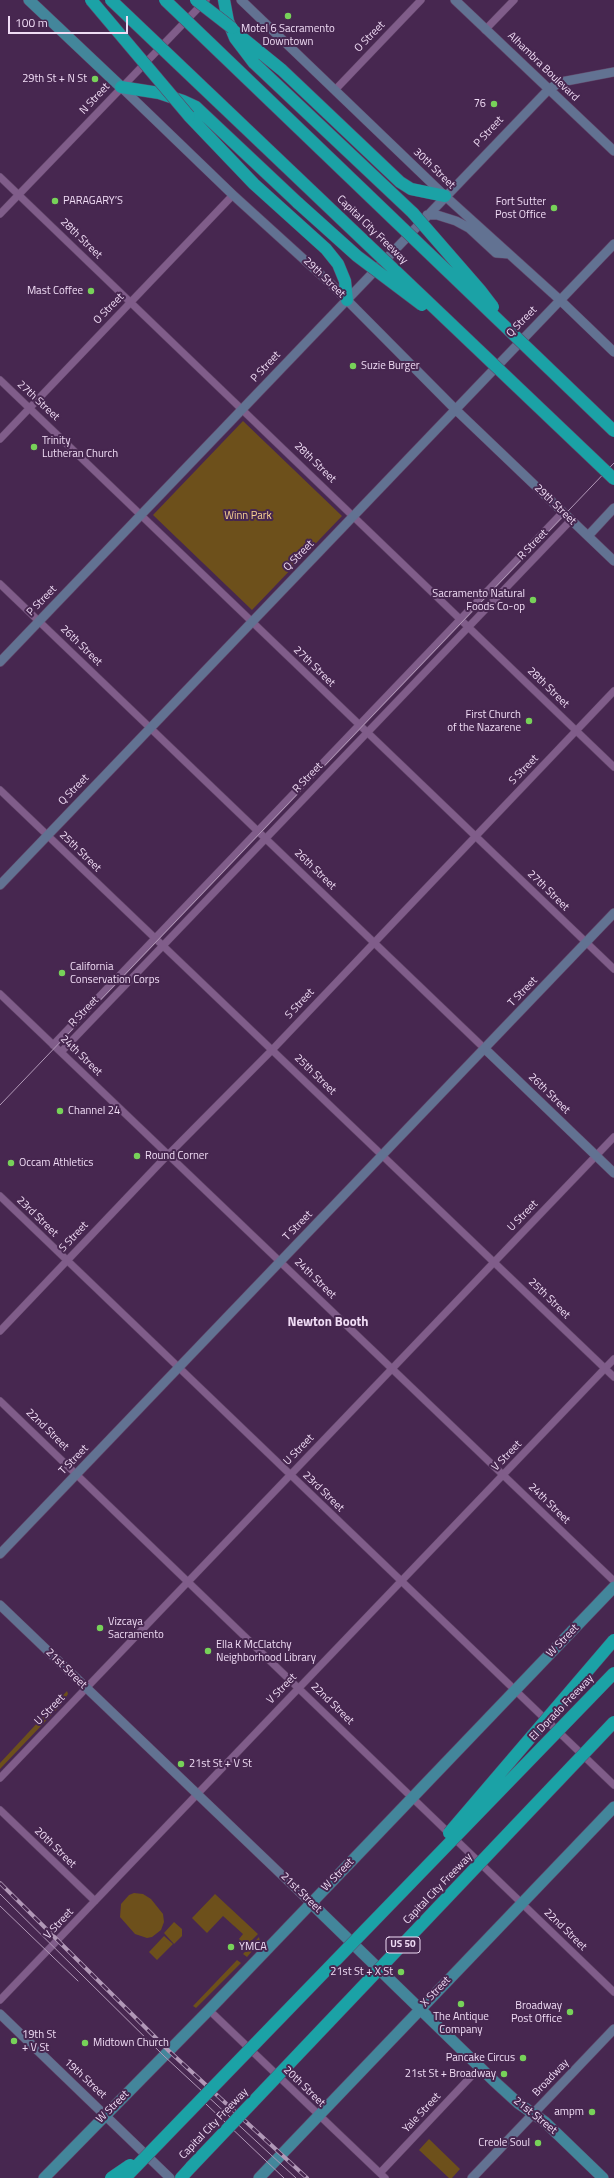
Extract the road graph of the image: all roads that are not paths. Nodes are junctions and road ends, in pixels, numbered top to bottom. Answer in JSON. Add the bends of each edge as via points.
{"nodes":[{"id":1,"x":29,"y":0,"type":"edge"},
{"id":2,"x":91,"y":0,"type":"edge"},
{"id":3,"x":111,"y":0,"type":"edge"},
{"id":4,"x":165,"y":0,"type":"edge"},
{"id":5,"x":196,"y":0,"type":"edge"},
{"id":6,"x":206,"y":0,"type":"edge"},
{"id":7,"x":224,"y":0,"type":"edge"},
{"id":8,"x":241,"y":0,"type":"edge"},
{"id":9,"x":421,"y":0,"type":"edge"},
{"id":10,"x":454,"y":0,"type":"edge"},
{"id":11,"x":514,"y":0,"type":"edge"},
{"id":12,"x":486,"y":30,"type":"junction"},
{"id":13,"x":614,"y":72,"type":"edge"},
{"id":14,"x":121,"y":87,"type":"junction"},
{"id":15,"x":549,"y":89,"type":"junction"},
{"id":16,"x":334,"y":90,"type":"junction"},
{"id":17,"x":614,"y":151,"type":"edge"},
{"id":18,"x":0,"y":177,"type":"edge"},
{"id":19,"x":18,"y":194,"type":"junction"},
{"id":20,"x":233,"y":195,"type":"junction"},
{"id":21,"x":445,"y":196,"type":"junction"},
{"id":22,"x":0,"y":214,"type":"edge"},
{"id":23,"x":427,"y":216,"type":"junction"},
{"id":24,"x":614,"y":244,"type":"edge"},
{"id":25,"x":509,"y":254,"type":"junction"},
{"id":26,"x":347,"y":300,"type":"junction"},
{"id":27,"x":560,"y":300,"type":"junction"},
{"id":28,"x":131,"y":302,"type":"junction"},
{"id":29,"x":511,"y":332,"type":"junction"},
{"id":30,"x":464,"y":337,"type":"junction"},
{"id":31,"x":614,"y":352,"type":"edge"},
{"id":32,"x":0,"y":380,"type":"edge"},
{"id":33,"x":29,"y":408,"type":"junction"},
{"id":34,"x":243,"y":409,"type":"junction"},
{"id":35,"x":456,"y":409,"type":"junction"},
{"id":36,"x":614,"y":431,"type":"edge"},
{"id":37,"x":0,"y":439,"type":"edge"},
{"id":38,"x":614,"y":479,"type":"edge"},
{"id":39,"x":614,"y":508,"type":"edge"},
{"id":40,"x":563,"y":512,"type":"junction"},
{"id":41,"x":141,"y":516,"type":"junction"},
{"id":42,"x":354,"y":516,"type":"junction"},
{"id":43,"x":571,"y":520,"type":"junction"},
{"id":44,"x":588,"y":536,"type":"junction"},
{"id":45,"x":614,"y":561,"type":"edge"},
{"id":46,"x":0,"y":584,"type":"edge"},
{"id":47,"x":461,"y":619,"type":"junction"},
{"id":48,"x":38,"y":621,"type":"junction"},
{"id":49,"x":252,"y":622,"type":"junction"},
{"id":50,"x":469,"y":628,"type":"junction"},
{"id":51,"x":0,"y":662,"type":"edge"},
{"id":52,"x":614,"y":691,"type":"edge"},
{"id":53,"x":360,"y":725,"type":"junction"},
{"id":54,"x":150,"y":729,"type":"junction"},
{"id":55,"x":577,"y":731,"type":"junction"},
{"id":56,"x":368,"y":733,"type":"junction"},
{"id":57,"x":614,"y":767,"type":"edge"},
{"id":58,"x":0,"y":790,"type":"edge"},
{"id":59,"x":257,"y":832,"type":"junction"},
{"id":60,"x":48,"y":836,"type":"junction"},
{"id":61,"x":475,"y":836,"type":"junction"},
{"id":62,"x":265,"y":840,"type":"junction"},
{"id":63,"x":0,"y":885,"type":"edge"},
{"id":64,"x":614,"y":913,"type":"edge"},
{"id":65,"x":155,"y":939,"type":"junction"},
{"id":66,"x":373,"y":942,"type":"junction"},
{"id":67,"x":586,"y":942,"type":"junction"},
{"id":68,"x":163,"y":946,"type":"junction"},
{"id":69,"x":614,"y":969,"type":"edge"},
{"id":70,"x":0,"y":994,"type":"edge"},
{"id":71,"x":53,"y":1045,"type":"junction"},
{"id":72,"x":485,"y":1049,"type":"junction"},
{"id":73,"x":272,"y":1050,"type":"junction"},
{"id":74,"x":61,"y":1052,"type":"junction"},
{"id":75,"x":614,"y":1138,"type":"edge"},
{"id":76,"x":169,"y":1155,"type":"junction"},
{"id":77,"x":383,"y":1155,"type":"junction"},
{"id":78,"x":596,"y":1156,"type":"junction"},
{"id":79,"x":614,"y":1173,"type":"edge"},
{"id":80,"x":0,"y":1196,"type":"edge"},
{"id":81,"x":67,"y":1261,"type":"junction"},
{"id":82,"x":280,"y":1262,"type":"junction"},
{"id":83,"x":494,"y":1262,"type":"junction"},
{"id":84,"x":0,"y":1331,"type":"edge"},
{"id":85,"x":614,"y":1359,"type":"edge"},
{"id":86,"x":605,"y":1368,"type":"junction"},
{"id":87,"x":178,"y":1369,"type":"junction"},
{"id":88,"x":392,"y":1369,"type":"junction"},
{"id":89,"x":614,"y":1377,"type":"edge"},
{"id":90,"x":0,"y":1401,"type":"edge"},
{"id":91,"x":77,"y":1475,"type":"junction"},
{"id":92,"x":290,"y":1475,"type":"junction"},
{"id":93,"x":504,"y":1475,"type":"junction"},
{"id":94,"x":0,"y":1554,"type":"edge"},
{"id":95,"x":614,"y":1581,"type":"edge"},
{"id":96,"x":188,"y":1582,"type":"junction"},
{"id":97,"x":401,"y":1582,"type":"junction"},
{"id":98,"x":614,"y":1587,"type":"edge"},
{"id":99,"x":0,"y":1605,"type":"edge"},
{"id":100,"x":614,"y":1640,"type":"edge"},
{"id":101,"x":614,"y":1664,"type":"edge"},
{"id":102,"x":614,"y":1673,"type":"edge"},
{"id":103,"x":299,"y":1688,"type":"junction"},
{"id":104,"x":87,"y":1689,"type":"junction"},
{"id":105,"x":515,"y":1691,"type":"junction"},
{"id":106,"x":614,"y":1722,"type":"edge"},
{"id":107,"x":529,"y":1761,"type":"junction"},
{"id":108,"x":0,"y":1778,"type":"edge"},
{"id":109,"x":614,"y":1786,"type":"edge"},
{"id":110,"x":198,"y":1795,"type":"junction"},
{"id":111,"x":413,"y":1797,"type":"junction"},
{"id":112,"x":614,"y":1807,"type":"edge"},
{"id":113,"x":0,"y":1810,"type":"edge"},
{"id":114,"x":95,"y":1901,"type":"junction"},
{"id":115,"x":311,"y":1903,"type":"junction"},
{"id":116,"x":522,"y":1903,"type":"junction"},
{"id":117,"x":367,"y":1930,"type":"junction"},
{"id":118,"x":614,"y":1992,"type":"edge"},
{"id":119,"x":0,"y":2000,"type":"edge"},
{"id":120,"x":421,"y":2008,"type":"junction"},
{"id":121,"x":209,"y":2010,"type":"junction"},
{"id":122,"x":0,"y":2014,"type":"edge"},
{"id":123,"x":614,"y":2029,"type":"edge"},
{"id":124,"x":480,"y":2067,"type":"junction"},
{"id":125,"x":534,"y":2114,"type":"junction"},
{"id":126,"x":105,"y":2115,"type":"junction"},
{"id":127,"x":318,"y":2115,"type":"junction"},
{"id":128,"x":154,"y":2147,"type":"junction"},
{"id":129,"x":383,"y":2176,"type":"edge"},
{"id":130,"x":598,"y":2176,"type":"edge"},
{"id":131,"x":44,"y":2178,"type":"edge"},
{"id":132,"x":111,"y":2178,"type":"edge"},
{"id":133,"x":125,"y":2178,"type":"edge"},
{"id":134,"x":170,"y":2178,"type":"edge"},
{"id":135,"x":182,"y":2178,"type":"edge"},
{"id":136,"x":259,"y":2178,"type":"edge"},
{"id":137,"x":472,"y":2178,"type":"edge"}],
"edges":[{"from":1,"to":14,"type":"main road","name":"29th Street"},
{"from":2,"to":26,"type":"highway","bridge":true,"via":[[189,116],[254,184],[326,249],[338,264],[346,282]]},
{"from":3,"to":30,"type":"highway","name":"Capital City Freeway","bridge":true},
{"from":4,"to":29,"type":"highway","name":"Capital City Freeway","bridge":true},
{"from":5,"to":21,"type":"highway","bridge":true,"via":[[266,55],[400,182],[411,189]]},
{"from":6,"to":14,"type":"street","name":"N Street"},
{"from":7,"to":29,"type":"highway","bridge":true,"via":[[235,38],[254,63],[413,213],[480,290]]},
{"from":8,"to":16,"type":"main road","name":"30th Street"},
{"from":9,"to":16,"type":"street","name":"O Street"},
{"from":10,"to":12,"type":"main road","name":"Alhambra Boulevard"},
{"from":11,"to":12,"type":"street"},
{"from":12,"to":15,"type":"main road","name":"Alhambra Boulevard"},
{"from":13,"to":15,"type":"main road","via":[[561,82]]},
{"from":14,"to":19,"type":"street","name":"N Street"},
{"from":14,"to":20,"type":"main road","name":"29th Street"},
{"from":14,"to":30,"type":"highway","bridge":true,"via":[[159,93],[196,107],[364,261]]},
{"from":15,"to":17,"type":"main road","name":"Alhambra Boulevard"},
{"from":15,"to":21,"type":"main road","name":"P Street"},
{"from":16,"to":21,"type":"main road","name":"30th Street"},
{"from":18,"to":19,"type":"street","name":"28th Street"},
{"from":19,"to":22,"type":"street","name":"N Street"},
{"from":19,"to":28,"type":"street","name":"28th Street"},
{"from":20,"to":26,"type":"main road","name":"29th Street"},
{"from":20,"to":28,"type":"street","name":"O Street"},
{"from":21,"to":23,"type":"main road","name":"P Street"},
{"from":21,"to":25,"type":"main road","name":"30th Street"},
{"from":23,"to":25,"type":"main road","via":[[437,215],[456,221],[469,228],[496,253]]},
{"from":23,"to":26,"type":"main road","name":"P Street"},
{"from":24,"to":27,"type":"main road","name":"Q Street"},
{"from":25,"to":27,"type":"main road","name":"30th Street"},
{"from":26,"to":34,"type":"main road","name":"P Street"},
{"from":26,"to":35,"type":"main road","name":"29th Street"},
{"from":27,"to":31,"type":"main road","name":"30th Street"},
{"from":27,"to":35,"type":"main road","name":"Q Street"},
{"from":28,"to":33,"type":"street","name":"O Street"},
{"from":28,"to":34,"type":"street","name":"28th Street"},
{"from":29,"to":36,"type":"highway","name":"Capital City Freeway","bridge":true},
{"from":30,"to":38,"type":"highway","name":"Capital City Freeway","bridge":true},
{"from":32,"to":33,"type":"street","name":"27th Street"},
{"from":33,"to":37,"type":"street","name":"O Street"},
{"from":33,"to":41,"type":"street","name":"27th Street"},
{"from":34,"to":41,"type":"main road","name":"P Street"},
{"from":34,"to":42,"type":"street","name":"28th Street"},
{"from":35,"to":40,"type":"main road","name":"29th Street"},
{"from":35,"to":42,"type":"main road","name":"Q Street"},
{"from":39,"to":44,"type":"main road"},
{"from":40,"to":43,"type":"main road","name":"29th Street"},
{"from":40,"to":47,"type":"street","name":"R Street"},
{"from":41,"to":48,"type":"main road","name":"P Street"},
{"from":41,"to":49,"type":"street","name":"27th Street"},
{"from":42,"to":47,"type":"street","name":"28th Street"},
{"from":42,"to":49,"type":"main road","name":"Q Street"},
{"from":43,"to":44,"type":"main road","name":"29th Street"},
{"from":43,"to":50,"type":"street","name":"R Street"},
{"from":44,"to":45,"type":"main road","name":"29th Street"},
{"from":46,"to":48,"type":"street","name":"26th Street"},
{"from":47,"to":50,"type":"street","name":"28th Street"},
{"from":47,"to":53,"type":"street","name":"R Street"},
{"from":48,"to":51,"type":"main road","name":"P Street"},
{"from":48,"to":54,"type":"street","name":"26th Street"},
{"from":49,"to":53,"type":"street","name":"27th Street"},
{"from":49,"to":54,"type":"main road","name":"Q Street"},
{"from":50,"to":55,"type":"street","name":"28th Street"},
{"from":50,"to":56,"type":"street","name":"R Street"},
{"from":52,"to":55,"type":"street","name":"S Street"},
{"from":53,"to":56,"type":"street","name":"27th Street"},
{"from":53,"to":59,"type":"street","name":"R Street"},
{"from":54,"to":59,"type":"street","name":"26th Street"},
{"from":54,"to":60,"type":"main road","name":"Q Street"},
{"from":55,"to":57,"type":"street","name":"28th Street"},
{"from":55,"to":61,"type":"street","name":"S Street"},
{"from":56,"to":61,"type":"street","name":"27th Street"},
{"from":56,"to":62,"type":"street","name":"R Street"},
{"from":58,"to":60,"type":"street","name":"25th Street"},
{"from":59,"to":62,"type":"street","name":"26th Street"},
{"from":59,"to":65,"type":"street","name":"R Street"},
{"from":60,"to":63,"type":"main road","name":"Q Street"},
{"from":60,"to":65,"type":"street","name":"25th Street"},
{"from":61,"to":66,"type":"street","name":"S Street"},
{"from":61,"to":67,"type":"street","name":"27th Street"},
{"from":62,"to":66,"type":"street","name":"26th Street"},
{"from":62,"to":68,"type":"street","name":"R Street"},
{"from":64,"to":67,"type":"main road","name":"T Street"},
{"from":65,"to":68,"type":"street","name":"25th Street"},
{"from":65,"to":71,"type":"street","name":"R Street"},
{"from":66,"to":72,"type":"street","name":"26th Street"},
{"from":66,"to":73,"type":"street","name":"S Street"},
{"from":67,"to":69,"type":"street","name":"27th Street"},
{"from":67,"to":72,"type":"main road","name":"T Street"},
{"from":68,"to":73,"type":"street","name":"25th Street"},
{"from":68,"to":74,"type":"street","name":"R Street"},
{"from":70,"to":71,"type":"street","name":"24th Street"},
{"from":71,"to":74,"type":"street","name":"24th Street"},
{"from":72,"to":77,"type":"main road","name":"T Street"},
{"from":72,"to":78,"type":"main road","name":"26th Street"},
{"from":73,"to":76,"type":"street","name":"S Street"},
{"from":73,"to":77,"type":"street","name":"25th Street"},
{"from":74,"to":76,"type":"street","name":"24th Street"},
{"from":75,"to":78,"type":"street","name":"U Street"},
{"from":76,"to":81,"type":"street","name":"S Street"},
{"from":76,"to":82,"type":"street","name":"24th Street"},
{"from":77,"to":82,"type":"main road","name":"T Street"},
{"from":77,"to":83,"type":"street","name":"25th Street"},
{"from":78,"to":79,"type":"main road","name":"26th Street"},
{"from":78,"to":83,"type":"street","name":"U Street"},
{"from":80,"to":81,"type":"street","name":"23rd Street"},
{"from":81,"to":84,"type":"street","name":"S Street"},
{"from":81,"to":87,"type":"street","name":"23rd Street"},
{"from":82,"to":87,"type":"main road","name":"T Street"},
{"from":82,"to":88,"type":"street","name":"24th Street"},
{"from":83,"to":86,"type":"street","name":"25th Street"},
{"from":83,"to":88,"type":"street","name":"U Street"},
{"from":85,"to":86,"type":"street","name":"V Street"},
{"from":86,"to":89,"type":"street","name":"25th Street"},
{"from":86,"to":93,"type":"street","name":"V Street"},
{"from":87,"to":91,"type":"main road","name":"T Street"},
{"from":87,"to":92,"type":"street","name":"23rd Street"},
{"from":88,"to":92,"type":"street","name":"U Street"},
{"from":88,"to":93,"type":"street","name":"24th Street"},
{"from":90,"to":91,"type":"street","name":"22nd Street"},
{"from":91,"to":94,"type":"main road","name":"T Street"},
{"from":91,"to":96,"type":"street","name":"22nd Street"},
{"from":92,"to":96,"type":"street","name":"U Street"},
{"from":92,"to":97,"type":"street","name":"23rd Street"},
{"from":93,"to":95,"type":"street","name":"24th Street"},
{"from":93,"to":97,"type":"street","name":"V Street"},
{"from":96,"to":103,"type":"street","name":"22nd Street"},
{"from":96,"to":104,"type":"street","name":"U Street"},
{"from":97,"to":103,"type":"street","name":"V Street"},
{"from":97,"to":105,"type":"street","name":"23rd Street"},
{"from":98,"to":105,"type":"main road","name":"W Street"},
{"from":99,"to":104,"type":"main road","name":"21st Street"},
{"from":100,"to":117,"type":"highway","name":"Capital City Freeway","bridge":true},
{"from":101,"to":107,"type":"highway","bridge":true},
{"from":102,"to":107,"type":"highway","name":"El Dorado Freeway","bridge":true},
{"from":103,"to":110,"type":"street","name":"V Street"},
{"from":103,"to":111,"type":"street","name":"22nd Street"},
{"from":104,"to":108,"type":"street","name":"U Street"},
{"from":104,"to":110,"type":"main road","name":"21st Street"},
{"from":105,"to":109,"type":"street","name":"23rd Street"},
{"from":105,"to":111,"type":"main road","name":"W Street"},
{"from":106,"to":135,"type":"highway","name":"Capital City Freeway","number":"US 50","bridge":true},
{"from":107,"to":117,"type":"highway","name":"Capital City Freeway","bridge":true},
{"from":110,"to":114,"type":"street","name":"V Street"},
{"from":110,"to":115,"type":"main road","name":"21st Street"},
{"from":111,"to":115,"type":"main road","name":"W Street"},
{"from":111,"to":116,"type":"street","name":"22nd Street"},
{"from":112,"to":116,"type":"main road","name":"X Street"},
{"from":113,"to":114,"type":"street","name":"20th Street"},
{"from":114,"to":119,"type":"street","name":"V Street"},
{"from":115,"to":120,"type":"main road","name":"21st Street"},
{"from":115,"to":121,"type":"main road","name":"W Street"},
{"from":116,"to":118,"type":"street","name":"22nd Street"},
{"from":116,"to":120,"type":"main road","name":"X Street"},
{"from":117,"to":128,"type":"highway","name":"Capital City Freeway","bridge":true},
{"from":120,"to":124,"type":"main road","name":"21st Street"},
{"from":120,"to":127,"type":"main road","name":"X Street"},
{"from":121,"to":126,"type":"main road","name":"W Street"},
{"from":121,"to":127,"type":"street","name":"20th Street"},
{"from":122,"to":126,"type":"main road","name":"19th Street"},
{"from":123,"to":125,"type":"main road","name":"Broadway"},
{"from":124,"to":125,"type":"main road","name":"21st Street","via":[[518,2103]]},
{"from":124,"to":129,"type":"street","name":"Yale Street"},
{"from":125,"to":130,"type":"main road","name":"21st Street"},
{"from":125,"to":137,"type":"main road","name":"Broadway"},
{"from":126,"to":131,"type":"main road","name":"W Street"},
{"from":126,"to":134,"type":"main road","name":"19th Street"},
{"from":127,"to":129,"type":"street","name":"20th Street"},
{"from":127,"to":136,"type":"main road","name":"X Street"},
{"from":128,"to":132,"type":"highway","bridge":true},
{"from":128,"to":133,"type":"highway","name":"Capital City Freeway","bridge":true}]}
